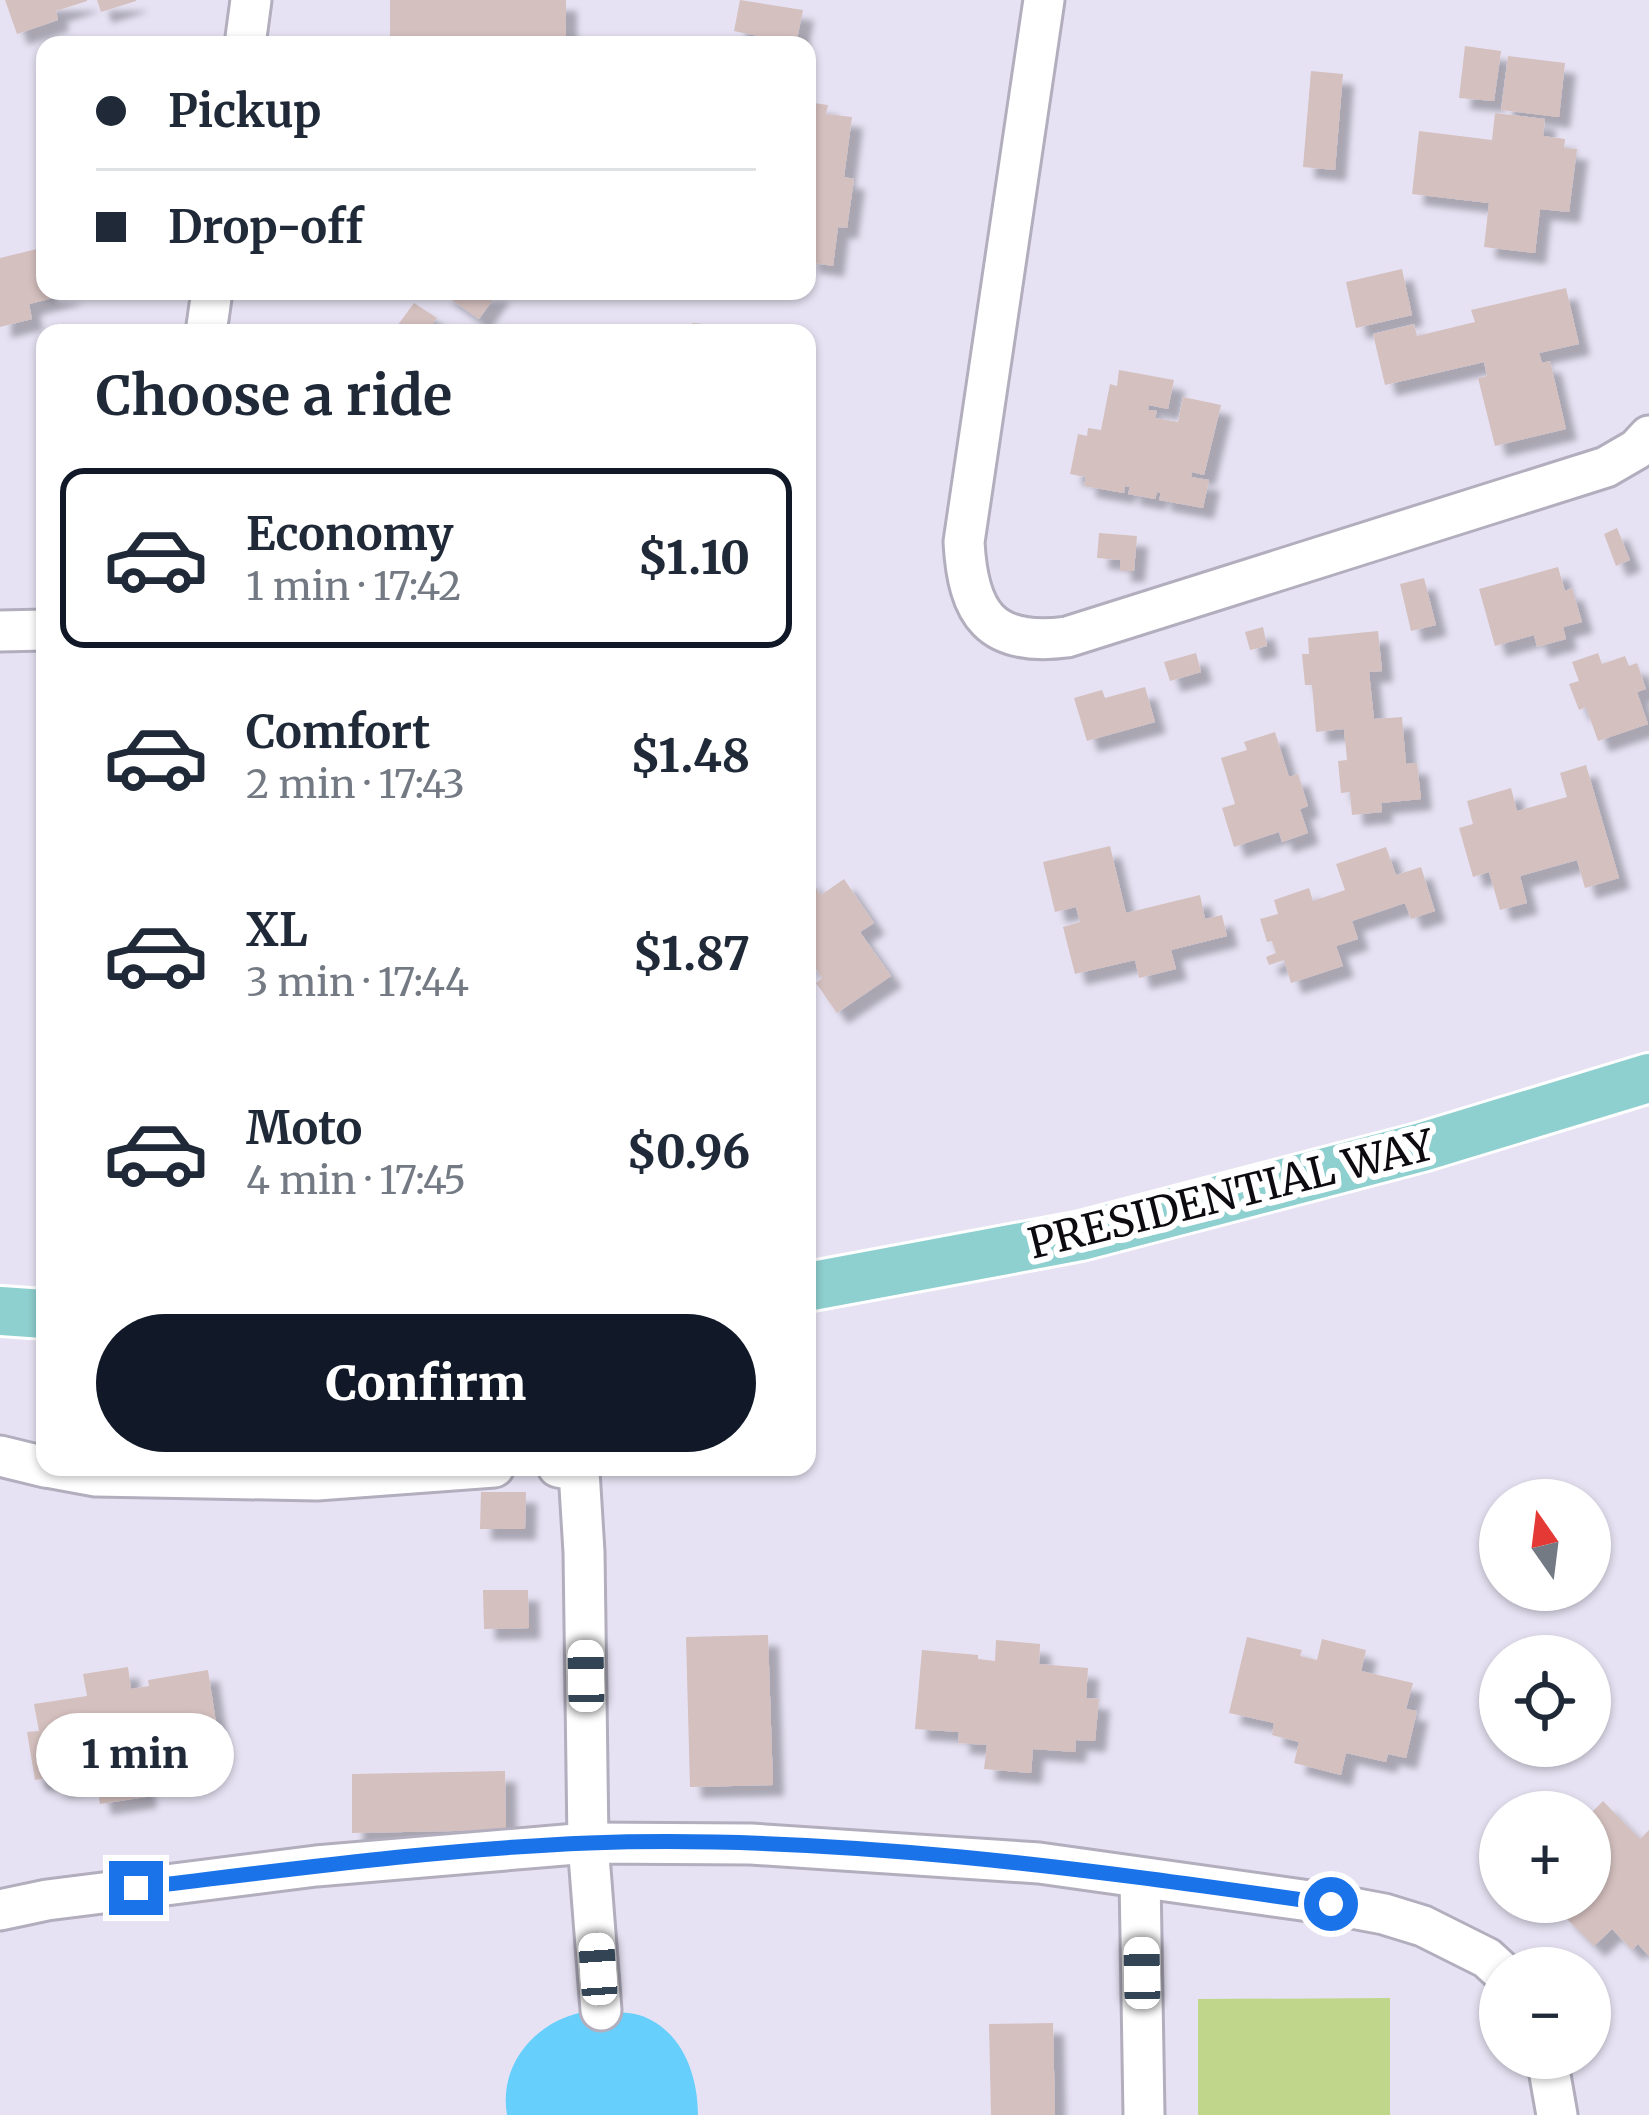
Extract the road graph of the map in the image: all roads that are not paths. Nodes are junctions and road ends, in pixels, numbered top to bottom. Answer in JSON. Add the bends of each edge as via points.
{"nodes":[{"id":1,"x":251,"y":0,"type":"edge"},
{"id":2,"x":1044,"y":0,"type":"edge"},
{"id":3,"x":246,"y":36,"type":"edge"},
{"id":4,"x":1649,"y":436,"type":"edge"},
{"id":5,"x":36,"y":630,"type":"edge"},
{"id":6,"x":0,"y":631,"type":"edge"},
{"id":7,"x":1649,"y":1078,"type":"edge"},
{"id":8,"x":816,"y":1285,"type":"edge"},
{"id":9,"x":0,"y":1310,"type":"edge"},
{"id":10,"x":36,"y":1312,"type":"edge"},
{"id":11,"x":0,"y":1456,"type":"edge"},
{"id":12,"x":36,"y":1465,"type":"edge"},
{"id":13,"x":96,"y":1476,"type":"edge"},
{"id":14,"x":371,"y":1476,"type":"edge"},
{"id":15,"x":578,"y":1476,"type":"edge"},
{"id":16,"x":588,"y":1843,"type":"junction"},
{"id":17,"x":1140,"y":1878,"type":"junction"},
{"id":18,"x":0,"y":1910,"type":"edge"},
{"id":19,"x":1479,"y":1954,"type":"edge"},
{"id":20,"x":602,"y":2010,"type":"dead end"},
{"id":21,"x":1551,"y":2079,"type":"edge"},
{"id":22,"x":1144,"y":2115,"type":"edge"},
{"id":23,"x":1557,"y":2115,"type":"edge"}],
"edges":[{"from":1,"to":3,"type":"street"},
{"from":2,"to":4,"type":"street","via":[[964,542],[972,598],[1004,634],[1066,637],[1606,467]]},
{"from":5,"to":6,"type":"street"},
{"from":7,"to":8,"type":"main road","name":"PRESIDENTIAL WAY","via":[[1422,1147],[1081,1235]]},
{"from":9,"to":10,"type":"main road"},
{"from":11,"to":12,"type":"street"},
{"from":13,"to":14,"type":"street"},
{"from":15,"to":16,"type":"street"},
{"from":16,"to":17,"type":"street","via":[[796,1847]]},
{"from":16,"to":18,"type":"street","via":[[316,1866]]},
{"from":16,"to":20,"type":"street"},
{"from":17,"to":19,"type":"street","via":[[1384,1914]]},
{"from":17,"to":22,"type":"street"},
{"from":21,"to":23,"type":"street"}]}
